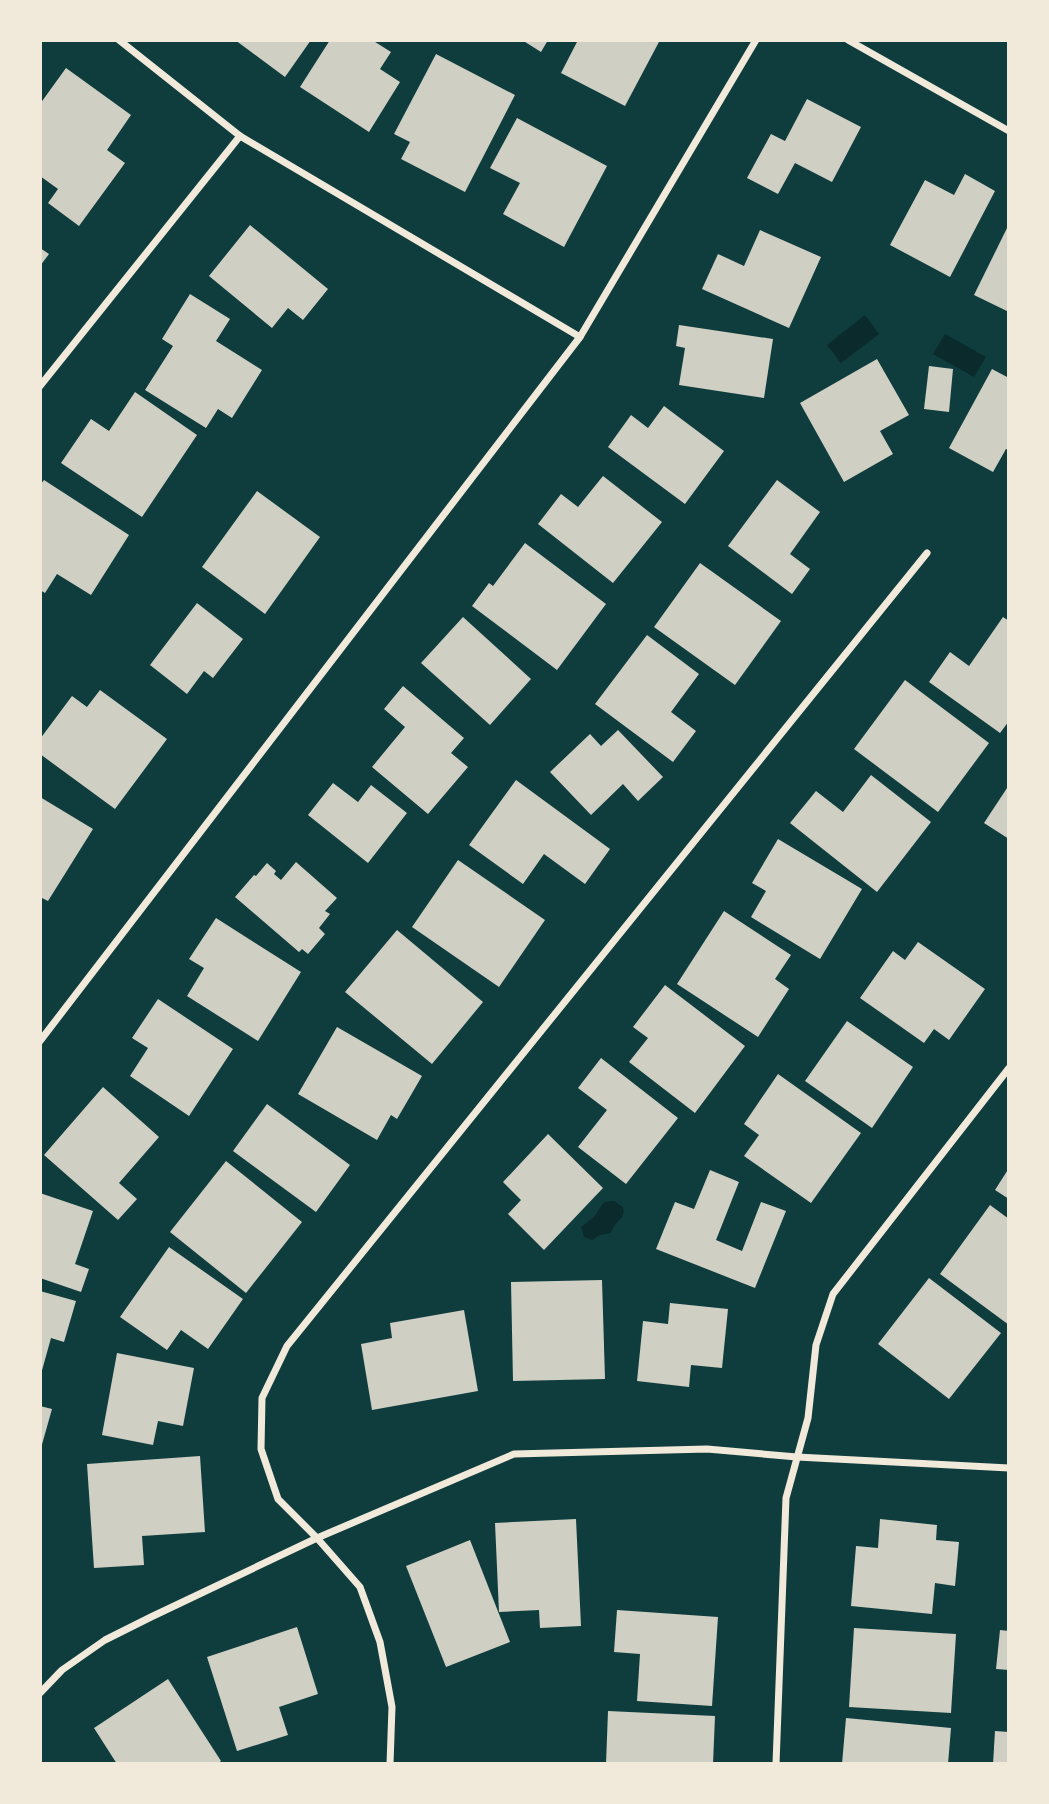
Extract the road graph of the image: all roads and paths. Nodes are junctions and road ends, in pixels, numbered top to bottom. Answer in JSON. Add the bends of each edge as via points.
{"nodes":[{"id":1,"x":119,"y":40,"type":"edge"},
{"id":2,"x":756,"y":40,"type":"edge"},
{"id":3,"x":848,"y":40,"type":"edge"},
{"id":4,"x":1009,"y":131,"type":"edge"},
{"id":5,"x":240,"y":136,"type":"junction"},
{"id":6,"x":579,"y":337,"type":"junction"},
{"id":7,"x":40,"y":386,"type":"edge"},
{"id":8,"x":928,"y":553,"type":"dead end"},
{"id":9,"x":40,"y":1041,"type":"edge"},
{"id":10,"x":1009,"y":1068,"type":"edge"},
{"id":11,"x":797,"y":1457,"type":"junction"},
{"id":12,"x":1009,"y":1468,"type":"edge"},
{"id":13,"x":317,"y":1538,"type":"junction"},
{"id":14,"x":40,"y":1693,"type":"edge"},
{"id":15,"x":390,"y":1764,"type":"edge"},
{"id":16,"x":776,"y":1764,"type":"edge"}],
"edges":[{"from":1,"to":5,"type":"street"},
{"from":2,"to":6,"type":"street"},
{"from":3,"to":4,"type":"street"},
{"from":5,"to":6,"type":"street"},
{"from":5,"to":7,"type":"street"},
{"from":6,"to":9,"type":"street"},
{"from":8,"to":13,"type":"street","via":[[287,1346],[262,1398],[261,1449],[278,1499]]},
{"from":10,"to":11,"type":"street","via":[[833,1294],[816,1345],[808,1418]]},
{"from":11,"to":12,"type":"street"},
{"from":11,"to":13,"type":"street","via":[[707,1449],[514,1454]]},
{"from":11,"to":16,"type":"street","via":[[786,1498]]},
{"from":13,"to":14,"type":"street","via":[[105,1640],[62,1670]]},
{"from":13,"to":15,"type":"street","via":[[360,1587],[380,1642],[393,1706]]}]}
